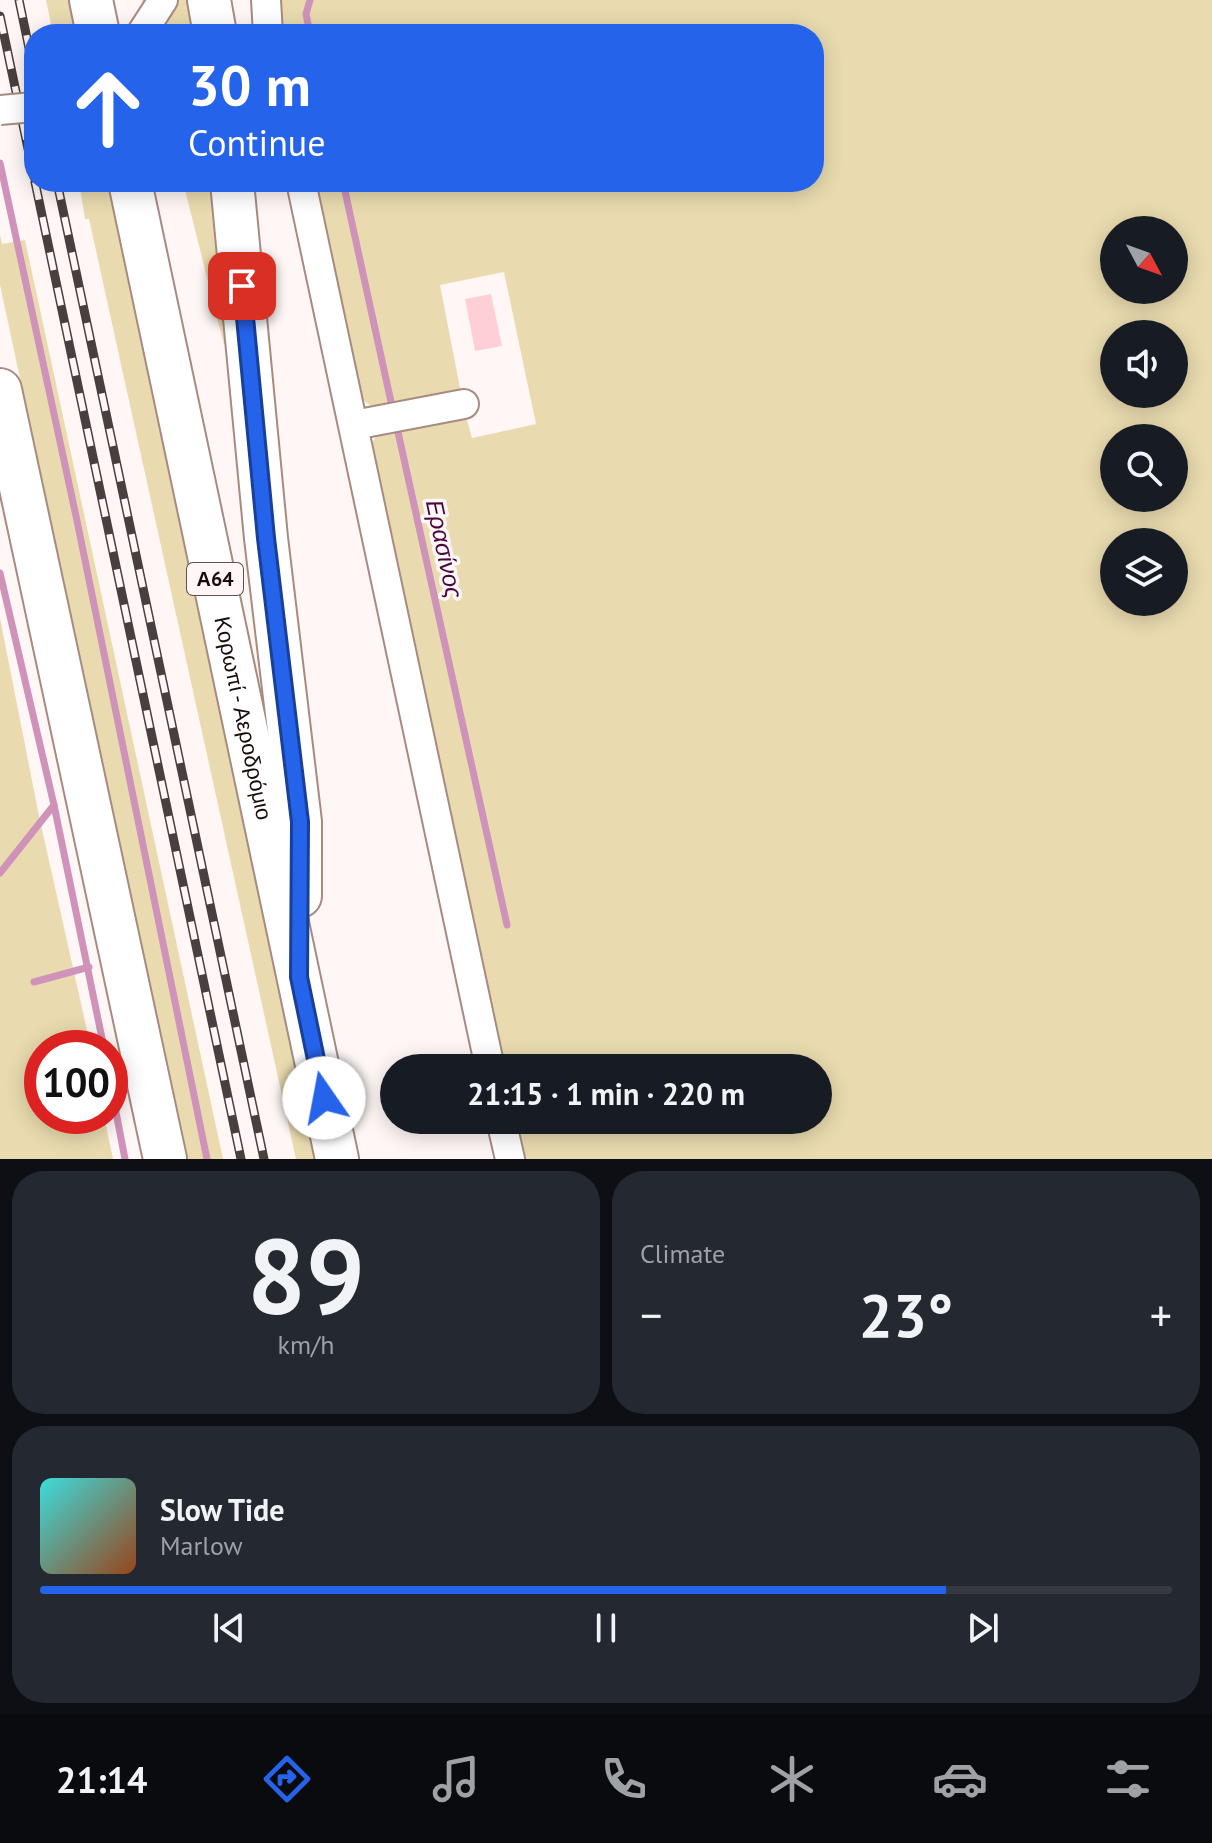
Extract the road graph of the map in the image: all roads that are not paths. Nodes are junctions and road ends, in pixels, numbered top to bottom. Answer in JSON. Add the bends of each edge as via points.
{"nodes":[{"id":1,"x":91,"y":0,"type":"edge"},
{"id":2,"x":163,"y":0,"type":"edge"},
{"id":3,"x":209,"y":0,"type":"edge"},
{"id":4,"x":228,"y":0,"type":"edge"},
{"id":5,"x":266,"y":0,"type":"edge"},
{"id":6,"x":96,"y":24,"type":"edge"},
{"id":7,"x":147,"y":24,"type":"edge"},
{"id":8,"x":213,"y":24,"type":"edge"},
{"id":9,"x":225,"y":24,"type":"edge"},
{"id":10,"x":267,"y":24,"type":"edge"},
{"id":11,"x":24,"y":108,"type":"edge"},
{"id":12,"x":0,"y":110,"type":"edge"},
{"id":13,"x":132,"y":192,"type":"edge"},
{"id":14,"x":233,"y":192,"type":"edge"},
{"id":15,"x":304,"y":192,"type":"edge"},
{"id":16,"x":0,"y":390,"type":"edge"},
{"id":17,"x":464,"y":404,"type":"dead end"},
{"id":18,"x":364,"y":423,"type":"junction"},
{"id":19,"x":0,"y":498,"type":"edge"},
{"id":20,"x":41,"y":583,"type":"junction"},
{"id":21,"x":299,"y":977,"type":"junction"},
{"id":22,"x":487,"y":1054,"type":"edge"},
{"id":23,"x":504,"y":1134,"type":"edge"},
{"id":24,"x":165,"y":1159,"type":"edge"},
{"id":25,"x":337,"y":1159,"type":"edge"},
{"id":26,"x":510,"y":1159,"type":"edge"}],
"edges":[{"from":1,"to":6,"type":"highway"},
{"from":2,"to":7,"type":"street"},
{"from":3,"to":8,"type":"highway"},
{"from":4,"to":9,"type":"highway"},
{"from":5,"to":10,"type":"street"},
{"from":11,"to":12,"type":"street","bridge":true},
{"from":13,"to":21,"type":"highway","name":"Κορωπί - Αεροδρόμιο","number":"Α64"},
{"from":14,"to":21,"type":"highway","via":[[300,822]]},
{"from":15,"to":18,"type":"street"},
{"from":16,"to":20,"type":"highway"},
{"from":17,"to":18,"type":"street"},
{"from":18,"to":22,"type":"street"},
{"from":19,"to":20,"type":"highway"},
{"from":20,"to":24,"type":"highway"},
{"from":21,"to":25,"type":"highway","name":"Κορωπί - Αεροδρόμιο","number":"Α64"},
{"from":23,"to":26,"type":"street"}]}
